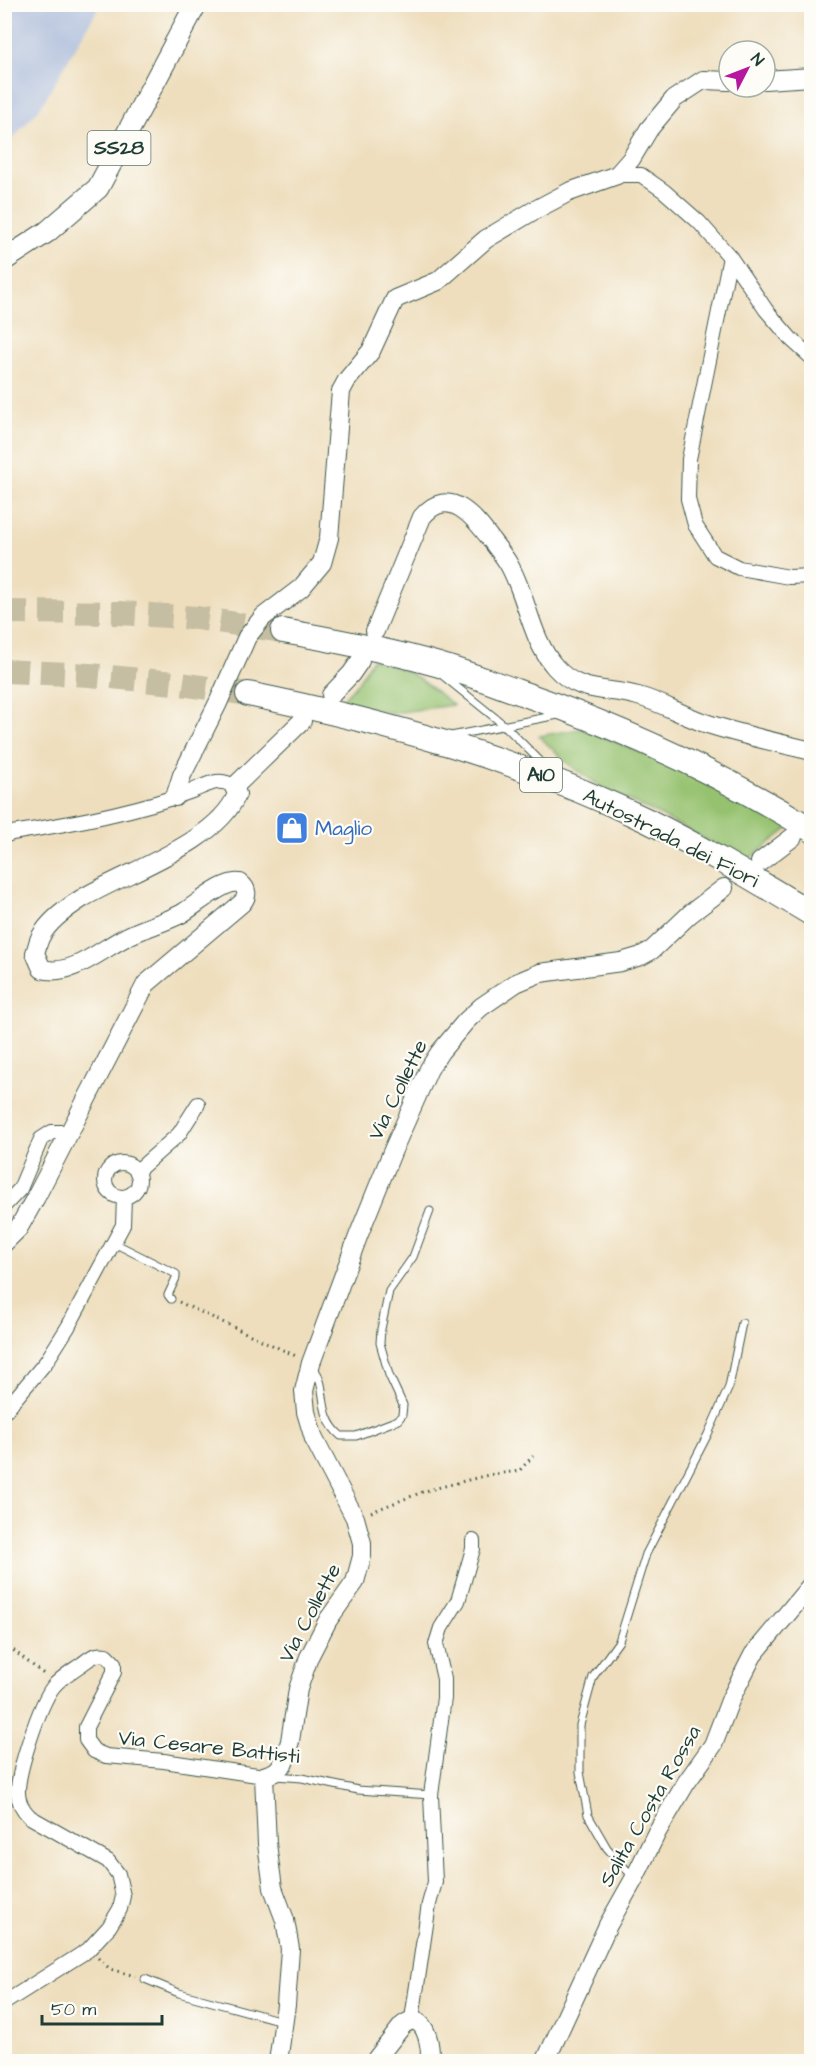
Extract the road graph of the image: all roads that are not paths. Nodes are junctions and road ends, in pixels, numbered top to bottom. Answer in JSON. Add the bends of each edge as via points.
{"nodes":[{"id":1,"x":196,"y":4,"type":"edge"},
{"id":2,"x":812,"y":77,"type":"edge"},
{"id":3,"x":777,"y":79,"type":"edge"},
{"id":4,"x":717,"y":81,"type":"edge"},
{"id":5,"x":617,"y":175,"type":"junction"},
{"id":6,"x":730,"y":257,"type":"junction"},
{"id":7,"x":4,"y":260,"type":"edge"},
{"id":8,"x":812,"y":358,"type":"edge"},
{"id":9,"x":812,"y":576,"type":"edge"},
{"id":10,"x":283,"y":631,"type":"tunnel mouth"},
{"id":11,"x":375,"y":631,"type":"dead end"},
{"id":12,"x":423,"y":660,"type":"junction"},
{"id":13,"x":360,"y":661,"type":"dead end"},
{"id":14,"x":248,"y":694,"type":"tunnel mouth"},
{"id":15,"x":331,"y":695,"type":"dead end"},
{"id":16,"x":575,"y":712,"type":"junction"},
{"id":17,"x":302,"y":721,"type":"dead end"},
{"id":18,"x":504,"y":725,"type":"junction"},
{"id":19,"x":437,"y":739,"type":"junction"},
{"id":20,"x":812,"y":751,"type":"edge"},
{"id":21,"x":562,"y":783,"type":"junction"},
{"id":22,"x":234,"y":787,"type":"junction"},
{"id":23,"x":175,"y":797,"type":"junction"},
{"id":24,"x":802,"y":834,"type":"edge"},
{"id":25,"x":4,"y":836,"type":"edge"},
{"id":26,"x":760,"y":862,"type":"dead end"},
{"id":27,"x":724,"y":888,"type":"dead end"},
{"id":28,"x":812,"y":914,"type":"edge"},
{"id":29,"x":198,"y":1104,"type":"dead end"},
{"id":30,"x":70,"y":1132,"type":"junction"},
{"id":31,"x":137,"y":1171,"type":"junction"},
{"id":32,"x":124,"y":1197,"type":"junction"},
{"id":33,"x":4,"y":1206,"type":"edge"},
{"id":34,"x":430,"y":1211,"type":"dead end"},
{"id":35,"x":4,"y":1243,"type":"edge"},
{"id":36,"x":114,"y":1243,"type":"junction"},
{"id":37,"x":171,"y":1299,"type":"road end"},
{"id":38,"x":742,"y":1323,"type":"dead end"},
{"id":39,"x":311,"y":1364,"type":"junction"},
{"id":40,"x":4,"y":1412,"type":"edge"},
{"id":41,"x":473,"y":1541,"type":"dead end"},
{"id":42,"x":812,"y":1584,"type":"edge"},
{"id":43,"x":264,"y":1776,"type":"junction"},
{"id":44,"x":431,"y":1795,"type":"junction"},
{"id":45,"x":634,"y":1879,"type":"junction"},
{"id":46,"x":145,"y":1979,"type":"road end"},
{"id":47,"x":4,"y":2003,"type":"edge"},
{"id":48,"x":412,"y":2019,"type":"junction"},
{"id":49,"x":284,"y":2022,"type":"junction"},
{"id":50,"x":277,"y":2056,"type":"edge"},
{"id":51,"x":374,"y":2061,"type":"edge"},
{"id":52,"x":429,"y":2061,"type":"edge"},
{"id":53,"x":545,"y":2061,"type":"edge"}],
"edges":[{"from":1,"to":7,"type":"main road","number":"SS28","via":[[98,188],[47,232]]},
{"from":2,"to":3,"type":"street"},
{"from":4,"to":5,"type":"street","via":[[703,80],[674,99]]},
{"from":5,"to":6,"type":"street","via":[[641,176],[664,191]]},
{"from":5,"to":23,"type":"street","via":[[569,192],[533,211],[486,239],[438,281],[395,299],[371,351],[341,392],[329,538],[322,563],[302,588],[263,617],[247,637]]},
{"from":6,"to":8,"type":"street","via":[[766,310]]},
{"from":6,"to":9,"type":"street","via":[[689,459],[688,499],[695,525],[715,556],[740,568],[789,577]]},
{"from":10,"to":12,"type":"highway"},
{"from":11,"to":20,"type":"street","via":[[422,518],[433,507],[456,505],[479,523],[509,564],[539,641],[555,666],[572,682],[597,690],[638,695],[703,722]]},
{"from":12,"to":16,"type":"highway"},
{"from":12,"to":18,"type":"lane"},
{"from":13,"to":15,"type":"street"},
{"from":14,"to":19,"type":"highway","name":"Autostrada dei Fiori","number":"A10"},
{"from":16,"to":18,"type":"lane"},
{"from":16,"to":24,"type":"highway","via":[[709,771],[774,807]]},
{"from":17,"to":22,"type":"street"},
{"from":18,"to":19,"type":"lane"},
{"from":18,"to":21,"type":"lane"},
{"from":19,"to":21,"type":"highway","name":"Autostrada dei Fiori","number":"A10"},
{"from":21,"to":28,"type":"highway","name":"Autostrada dei Fiori","number":"A10","via":[[646,820]]},
{"from":22,"to":23,"type":"street","via":[[227,781],[218,781]]},
{"from":22,"to":30,"type":"street","via":[[237,794],[232,806],[206,832],[102,886],[64,910],[41,935],[35,953],[42,969],[54,972],[84,962],[126,937],[180,914],[228,883],[240,883],[247,893],[242,903],[146,984]]},
{"from":23,"to":25,"type":"street"},
{"from":24,"to":26,"type":"street"},
{"from":27,"to":39,"type":"street","name":"Via Collette","via":[[641,956],[540,973],[516,983],[480,1007],[452,1036],[429,1070],[393,1150]]},
{"from":29,"to":31,"type":"street","via":[[179,1134]]},
{"from":30,"to":33,"type":"street","via":[[52,1132],[41,1139],[21,1189]]},
{"from":30,"to":35,"type":"street","via":[[18,1229]]},
{"from":31,"to":32,"type":"street","via":[[138,1188]]},
{"from":31,"to":32,"type":"street","via":[[123,1162],[112,1166],[105,1175],[109,1191]]},
{"from":32,"to":36,"type":"street","via":[[123,1225]]},
{"from":34,"to":39,"type":"lane","via":[[412,1257],[389,1291],[381,1329],[389,1375],[403,1405],[400,1417],[356,1436],[341,1436],[329,1422],[317,1372]]},
{"from":36,"to":37,"type":"lane","via":[[176,1274],[168,1295]]},
{"from":36,"to":40,"type":"street","via":[[46,1362]]},
{"from":38,"to":45,"type":"lane","via":[[729,1387],[646,1554],[619,1641],[592,1677],[580,1725],[580,1772],[588,1815],[607,1848]]},
{"from":39,"to":43,"type":"street","name":"Via Collette","via":[[304,1392],[306,1412],[314,1438],[355,1518],[362,1543],[355,1582],[328,1620],[309,1657],[298,1689],[284,1763]]},
{"from":41,"to":44,"type":"street","via":[[458,1601],[436,1644],[444,1698]]},
{"from":42,"to":45,"type":"street","name":"Salita Costa Rossa","via":[[753,1655],[713,1745],[668,1813]]},
{"from":43,"to":44,"type":"lane","name":"Via Cesare Battisti","via":[[303,1778],[358,1790]]},
{"from":43,"to":47,"type":"street","name":"Via Cesare Battisti","via":[[106,1756],[94,1751],[86,1740],[86,1727],[114,1672],[114,1663],[106,1655],[95,1655],[55,1685],[26,1750],[18,1799],[30,1817],[108,1862],[123,1889],[120,1909],[88,1950]]},
{"from":43,"to":49,"type":"street","via":[[273,1888],[290,1949]]},
{"from":44,"to":48,"type":"street","via":[[435,1882]]},
{"from":45,"to":53,"type":"street","name":"Salita Costa Rossa","via":[[608,1924]]},
{"from":46,"to":49,"type":"lane","via":[[179,1993]]},
{"from":48,"to":51,"type":"street"},
{"from":48,"to":52,"type":"street","via":[[419,2022],[430,2042]]},
{"from":49,"to":50,"type":"street"}]}
